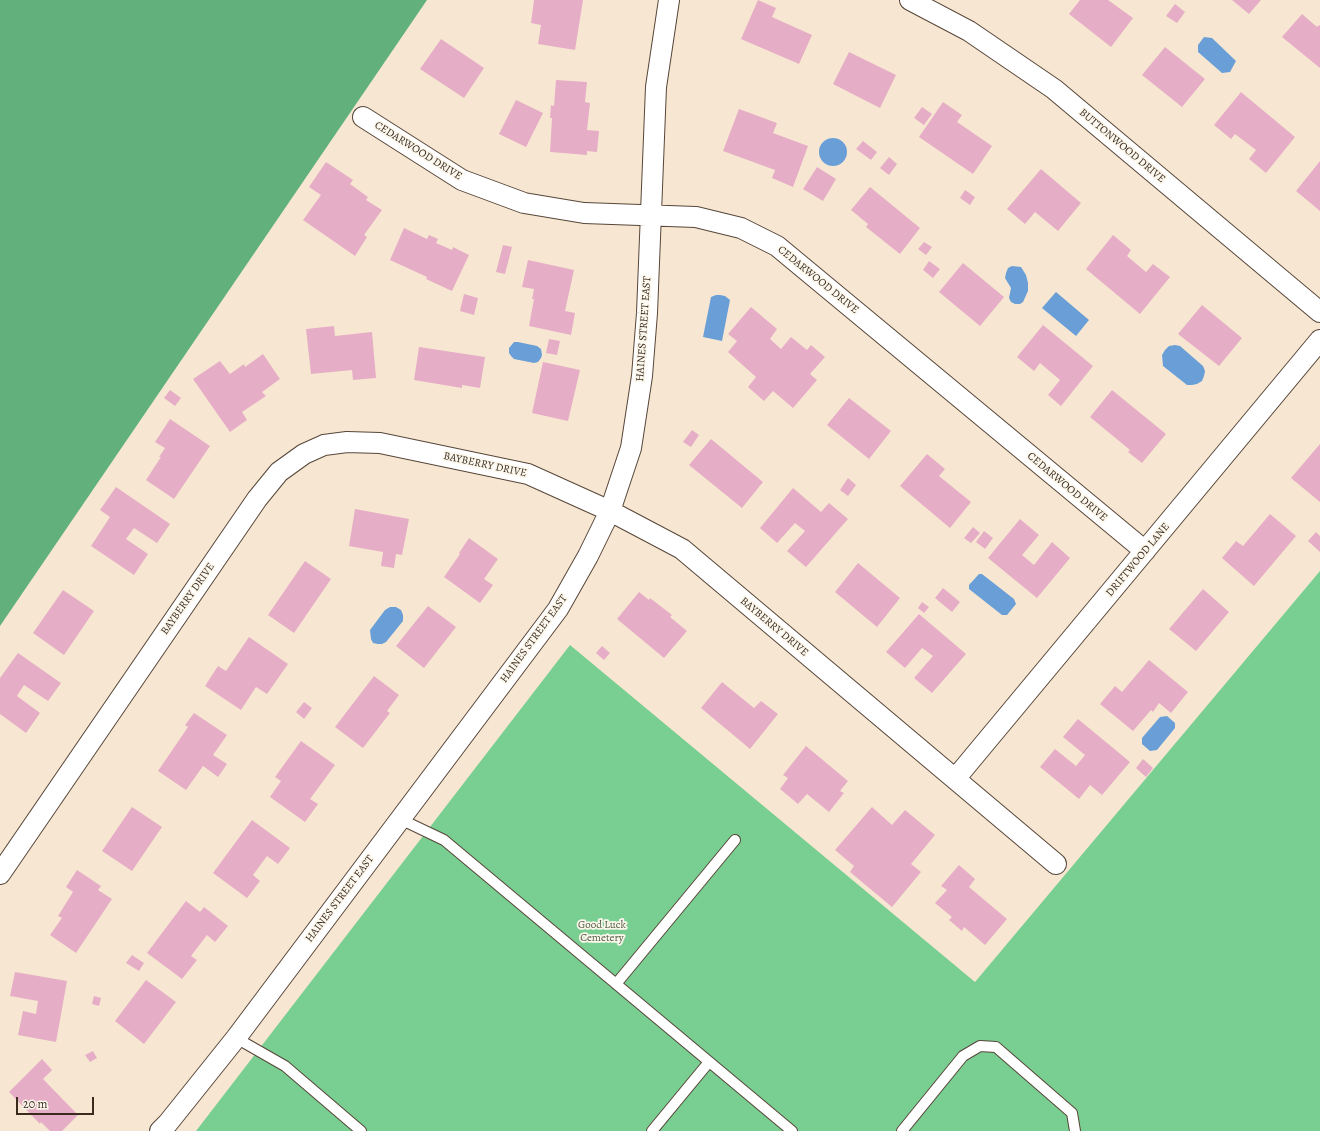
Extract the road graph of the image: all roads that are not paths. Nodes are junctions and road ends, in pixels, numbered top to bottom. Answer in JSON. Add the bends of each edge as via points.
{"nodes":[{"id":1,"x":669,"y":0,"type":"edge"},
{"id":2,"x":910,"y":0,"type":"edge"},
{"id":3,"x":363,"y":117,"type":"dead end"},
{"id":4,"x":650,"y":216,"type":"junction"},
{"id":5,"x":1320,"y":312,"type":"edge"},
{"id":6,"x":1320,"y":340,"type":"edge"},
{"id":7,"x":610,"y":511,"type":"junction"},
{"id":8,"x":1145,"y":552,"type":"junction"},
{"id":9,"x":955,"y":779,"type":"junction"},
{"id":10,"x":400,"y":819,"type":"junction"},
{"id":11,"x":736,"y":840,"type":"dead end"},
{"id":12,"x":1056,"y":864,"type":"dead end"},
{"id":13,"x":0,"y":874,"type":"edge"},
{"id":14,"x":616,"y":984,"type":"junction"},
{"id":15,"x":236,"y":1038,"type":"junction"},
{"id":16,"x":709,"y":1062,"type":"junction"},
{"id":17,"x":160,"y":1131,"type":"edge"},
{"id":18,"x":361,"y":1131,"type":"edge"},
{"id":19,"x":652,"y":1131,"type":"edge"},
{"id":20,"x":792,"y":1131,"type":"edge"},
{"id":21,"x":902,"y":1131,"type":"edge"},
{"id":22,"x":1075,"y":1131,"type":"edge"}],
"edges":[{"from":1,"to":4,"type":"street","name":"HAINES STREET EAST","via":[[656,87]]},
{"from":2,"to":5,"type":"street","name":"BUTTONWOOD DRIVE","via":[[969,31],[1054,89]]},
{"from":3,"to":4,"type":"street","name":"CEDARWOOD DRIVE","via":[[462,180],[524,203],[584,213]]},
{"from":4,"to":7,"type":"street","name":"HAINES STREET EAST","via":[[642,376],[631,448]]},
{"from":4,"to":8,"type":"street","name":"CEDARWOOD DRIVE","via":[[696,217],[741,228],[778,246]]},
{"from":6,"to":8,"type":"street","name":"DRIFTWOOD LANE"},
{"from":7,"to":9,"type":"street","name":"BAYBERRY DRIVE","via":[[682,549]]},
{"from":7,"to":10,"type":"street","name":"HAINES STREET EAST","via":[[558,609]]},
{"from":7,"to":13,"type":"street","name":"BAYBERRY DRIVE","via":[[528,474],[380,443],[347,442],[324,445],[304,454],[279,472],[257,499]]},
{"from":8,"to":9,"type":"street","name":"DRIFTWOOD LANE"},
{"from":9,"to":12,"type":"street","name":"BAYBERRY DRIVE"},
{"from":10,"to":14,"type":"lane","via":[[444,840]]},
{"from":10,"to":15,"type":"street","name":"HAINES STREET EAST"},
{"from":11,"to":14,"type":"lane"},
{"from":14,"to":16,"type":"lane"},
{"from":15,"to":17,"type":"street","name":"HAINES STREET EAST"},
{"from":15,"to":18,"type":"lane","via":[[285,1066]]},
{"from":16,"to":19,"type":"lane"},
{"from":16,"to":20,"type":"lane"},
{"from":21,"to":22,"type":"lane","via":[[963,1056],[980,1046],[996,1047],[1072,1114]]}]}
